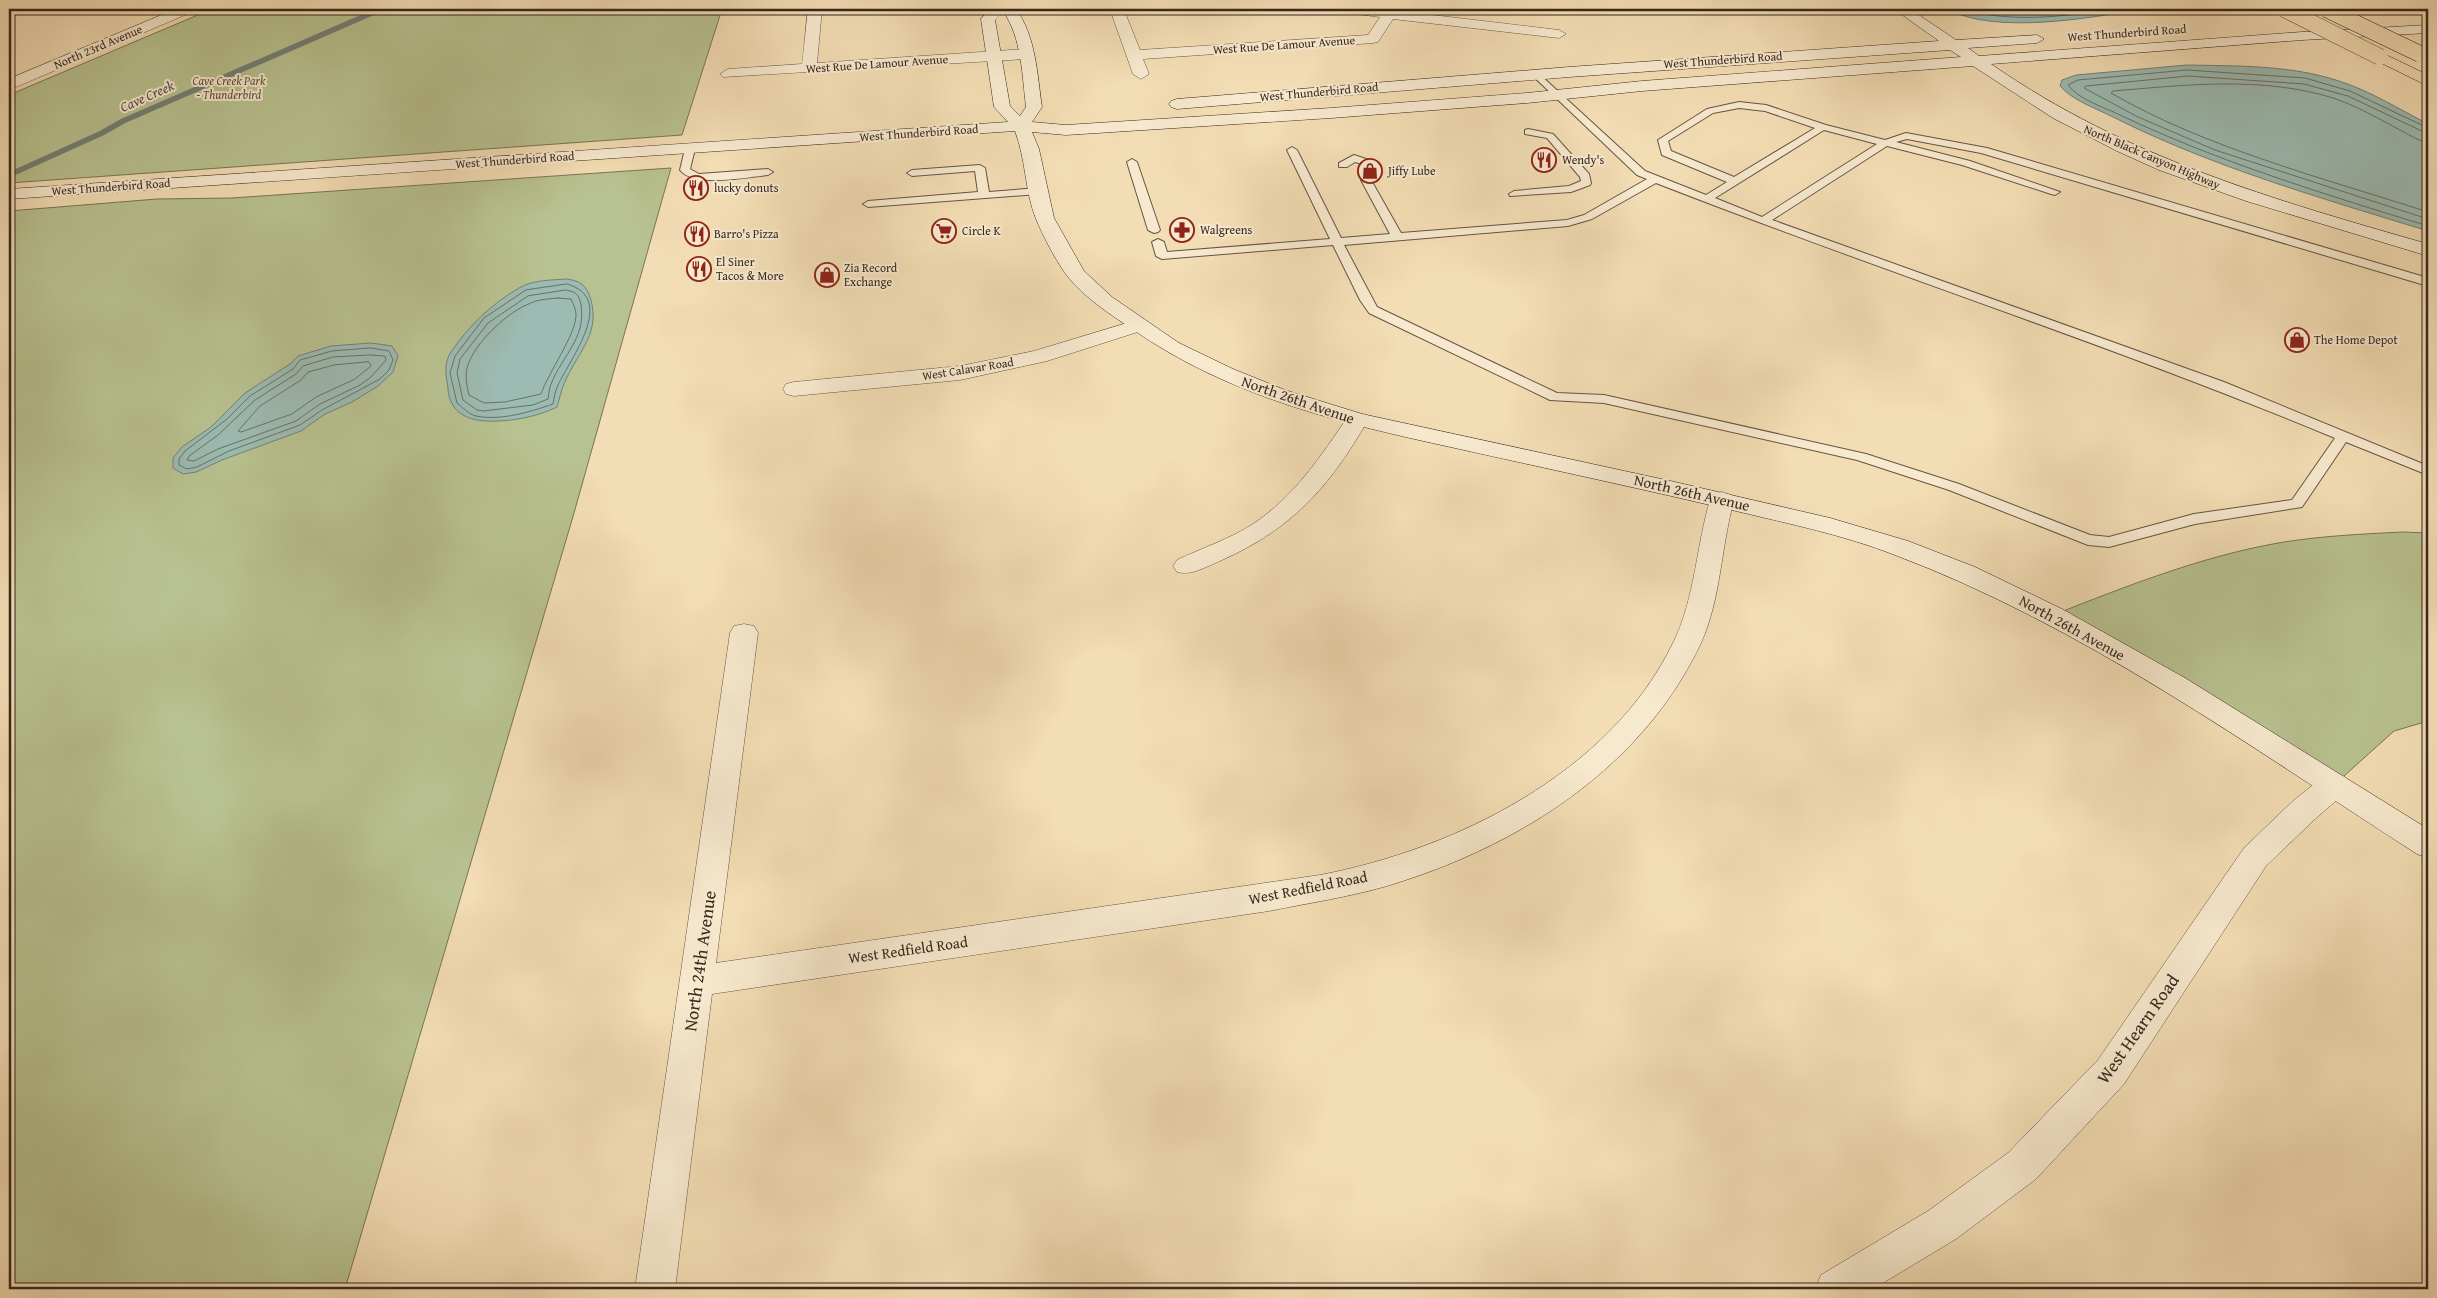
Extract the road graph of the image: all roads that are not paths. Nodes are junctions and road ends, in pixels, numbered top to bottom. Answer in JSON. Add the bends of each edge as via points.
{"nodes":[{"id":1,"x":187,"y":9,"type":"edge"},
{"id":2,"x":815,"y":9,"type":"edge"},
{"id":3,"x":998,"y":9,"type":"edge"},
{"id":4,"x":1009,"y":9,"type":"edge"},
{"id":5,"x":1120,"y":9,"type":"edge"},
{"id":6,"x":1349,"y":9,"type":"edge"},
{"id":7,"x":1902,"y":9,"type":"edge"},
{"id":8,"x":2303,"y":9,"type":"edge"},
{"id":9,"x":2326,"y":9,"type":"edge"},
{"id":10,"x":2346,"y":9,"type":"edge"},
{"id":11,"x":1391,"y":11,"type":"edge"},
{"id":12,"x":2282,"y":16,"type":"edge"},
{"id":13,"x":2375,"y":17,"type":"dead end"},
{"id":14,"x":2428,"y":29,"type":"edge"},
{"id":15,"x":1559,"y":34,"type":"dead end"},
{"id":16,"x":2052,"y":38,"type":"dead end"},
{"id":17,"x":1954,"y":44,"type":"junction"},
{"id":18,"x":2426,"y":53,"type":"edge"},
{"id":19,"x":1026,"y":54,"type":"junction"},
{"id":20,"x":1134,"y":55,"type":"junction"},
{"id":21,"x":993,"y":56,"type":"junction"},
{"id":22,"x":1979,"y":62,"type":"junction"},
{"id":23,"x":809,"y":68,"type":"junction"},
{"id":24,"x":2428,"y":70,"type":"edge"},
{"id":25,"x":728,"y":74,"type":"dead end"},
{"id":26,"x":1141,"y":74,"type":"dead end"},
{"id":27,"x":1538,"y":74,"type":"junction"},
{"id":28,"x":2428,"y":81,"type":"edge"},
{"id":29,"x":9,"y":85,"type":"edge"},
{"id":30,"x":1387,"y":87,"type":"junction"},
{"id":31,"x":1558,"y":95,"type":"junction"},
{"id":32,"x":1157,"y":106,"type":"dead end"},
{"id":33,"x":1064,"y":113,"type":"dead end"},
{"id":34,"x":1265,"y":117,"type":"junction"},
{"id":35,"x":1718,"y":119,"type":"dead end"},
{"id":36,"x":1021,"y":126,"type":"junction"},
{"id":37,"x":1823,"y":127,"type":"junction"},
{"id":38,"x":1528,"y":132,"type":"dead end"},
{"id":39,"x":1813,"y":133,"type":"junction"},
{"id":40,"x":1693,"y":134,"type":"dead end"},
{"id":41,"x":1884,"y":143,"type":"junction"},
{"id":42,"x":1346,"y":146,"type":"dead end"},
{"id":43,"x":690,"y":149,"type":"junction"},
{"id":44,"x":1292,"y":150,"type":"dead end"},
{"id":45,"x":1673,"y":156,"type":"junction"},
{"id":46,"x":1355,"y":161,"type":"junction"},
{"id":47,"x":1132,"y":162,"type":"dead end"},
{"id":48,"x":1368,"y":163,"type":"dead end"},
{"id":49,"x":1343,"y":165,"type":"dead end"},
{"id":50,"x":768,"y":172,"type":"dead end"},
{"id":51,"x":912,"y":173,"type":"dead end"},
{"id":52,"x":1655,"y":180,"type":"junction"},
{"id":53,"x":1352,"y":181,"type":"dead end"},
{"id":54,"x":1735,"y":181,"type":"junction"},
{"id":55,"x":1371,"y":182,"type":"joint"},
{"id":56,"x":949,"y":185,"type":"junction"},
{"id":57,"x":1039,"y":192,"type":"junction"},
{"id":58,"x":2055,"y":192,"type":"dead end"},
{"id":59,"x":18,"y":193,"type":"edge"},
{"id":60,"x":1514,"y":194,"type":"dead end"},
{"id":61,"x":984,"y":196,"type":"junction"},
{"id":62,"x":1706,"y":199,"type":"junction"},
{"id":63,"x":868,"y":204,"type":"dead end"},
{"id":64,"x":1763,"y":220,"type":"junction"},
{"id":65,"x":1154,"y":230,"type":"dead end"},
{"id":66,"x":1398,"y":238,"type":"junction"},
{"id":67,"x":1158,"y":242,"type":"dead end"},
{"id":68,"x":1338,"y":242,"type":"junction"},
{"id":69,"x":2428,"y":250,"type":"edge"},
{"id":70,"x":1162,"y":256,"type":"joint"},
{"id":71,"x":2428,"y":282,"type":"edge"},
{"id":72,"x":1138,"y":326,"type":"junction"},
{"id":73,"x":794,"y":389,"type":"dead end"},
{"id":74,"x":1357,"y":420,"type":"junction"},
{"id":75,"x":2343,"y":436,"type":"junction"},
{"id":76,"x":2428,"y":471,"type":"edge"},
{"id":77,"x":1722,"y":500,"type":"junction"},
{"id":78,"x":1186,"y":566,"type":"dead end"},
{"id":79,"x":744,"y":633,"type":"dead end"},
{"id":80,"x":2334,"y":784,"type":"junction"},
{"id":81,"x":2428,"y":845,"type":"edge"},
{"id":82,"x":697,"y":981,"type":"junction"},
{"id":83,"x":655,"y":1289,"type":"edge"},
{"id":84,"x":1835,"y":1289,"type":"edge"}],
"edges":[{"from":1,"to":29,"type":"street","name":"North 23rd Avenue"},
{"from":2,"to":23,"type":"street"},
{"from":3,"to":21,"type":"street","via":[[988,19]]},
{"from":4,"to":19,"type":"street","via":[[1017,18]]},
{"from":5,"to":20,"type":"street","via":[[1119,15]]},
{"from":6,"to":11,"type":"street"},
{"from":7,"to":17,"type":"street","name":"North Black Canyon Highway"},
{"from":8,"to":24,"type":"highway"},
{"from":9,"to":18,"type":"highway","bridge":true},
{"from":10,"to":18,"type":"highway"},
{"from":11,"to":15,"type":"street"},
{"from":11,"to":20,"type":"street","name":"West Rue De Lamour Avenue","via":[[1374,39]]},
{"from":12,"to":13,"type":"street"},
{"from":12,"to":28,"type":"highway","bridge":true},
{"from":14,"to":22,"type":"street","name":"West Thunderbird Road"},
{"from":16,"to":17,"type":"street","name":"West Thunderbird Road"},
{"from":17,"to":22,"type":"street","name":"North Black Canyon Highway"},
{"from":17,"to":27,"type":"street","name":"West Thunderbird Road"},
{"from":19,"to":21,"type":"street","name":"West Rue De Lamour Avenue"},
{"from":19,"to":36,"type":"street","via":[[1034,107]]},
{"from":20,"to":26,"type":"street"},
{"from":21,"to":23,"type":"street","name":"West Rue De Lamour Avenue"},
{"from":21,"to":36,"type":"street","via":[[1002,107]]},
{"from":22,"to":31,"type":"street","name":"West Thunderbird Road"},
{"from":22,"to":69,"type":"street","name":"North Black Canyon Highway","via":[[2083,128],[2173,168],[2277,206]]},
{"from":23,"to":25,"type":"street","name":"West Rue De Lamour Avenue"},
{"from":27,"to":30,"type":"street","name":"West Thunderbird Road"},
{"from":27,"to":31,"type":"lane"},
{"from":30,"to":32,"type":"street","name":"West Thunderbird Road"},
{"from":30,"to":34,"type":"street","via":[[1352,98],[1288,105]]},
{"from":31,"to":34,"type":"street","name":"West Thunderbird Road"},
{"from":31,"to":52,"type":"lane","via":[[1641,173]]},
{"from":33,"to":36,"type":"street","name":"West Thunderbird Road"},
{"from":34,"to":36,"type":"street","name":"West Thunderbird Road","via":[[1066,130]]},
{"from":35,"to":39,"type":"lane","via":[[1736,112],[1756,114]]},
{"from":36,"to":43,"type":"street","name":"West Thunderbird Road"},
{"from":36,"to":57,"type":"street","name":"North 26th Avenue","via":[[1030,149]]},
{"from":37,"to":39,"type":"lane"},
{"from":37,"to":41,"type":"lane"},
{"from":37,"to":45,"type":"lane","via":[[1766,108],[1739,105],[1710,111],[1663,140],[1665,152]]},
{"from":38,"to":60,"type":"lane","via":[[1550,136],[1585,176],[1586,183],[1571,189]]},
{"from":39,"to":54,"type":"lane"},
{"from":40,"to":45,"type":"lane","via":[[1671,148]]},
{"from":41,"to":58,"type":"lane","via":[[1966,163]]},
{"from":41,"to":64,"type":"lane"},
{"from":41,"to":71,"type":"lane","via":[[1906,136],[1983,150]]},
{"from":42,"to":46,"type":"lane"},
{"from":43,"to":50,"type":"lane","via":[[685,170],[699,177]]},
{"from":43,"to":59,"type":"street","name":"West Thunderbird Road"},
{"from":44,"to":68,"type":"lane"},
{"from":45,"to":54,"type":"lane"},
{"from":46,"to":48,"type":"lane"},
{"from":46,"to":49,"type":"lane"},
{"from":47,"to":65,"type":"lane"},
{"from":51,"to":56,"type":"lane"},
{"from":52,"to":62,"type":"lane"},
{"from":52,"to":66,"type":"lane","via":[[1588,217],[1568,223]]},
{"from":53,"to":55,"type":"lane"},
{"from":54,"to":62,"type":"lane"},
{"from":55,"to":66,"type":"lane"},
{"from":56,"to":61,"type":"lane"},
{"from":56,"to":61,"type":"lane","via":[[980,168]]},
{"from":56,"to":63,"type":"lane"},
{"from":57,"to":61,"type":"lane"},
{"from":57,"to":72,"type":"street","name":"North 26th Avenue","via":[[1045,218],[1076,274]]},
{"from":62,"to":64,"type":"lane"},
{"from":64,"to":75,"type":"lane","via":[[2136,354]]},
{"from":66,"to":68,"type":"lane"},
{"from":67,"to":70,"type":"lane"},
{"from":68,"to":70,"type":"lane"},
{"from":68,"to":75,"type":"lane","via":[[1374,310],[1555,397],[1604,399],[1861,457],[1954,487],[2088,540],[2109,542],[2194,518],[2297,504]]},
{"from":72,"to":73,"type":"street","name":"West Calavar Road","via":[[1039,356],[960,373]]},
{"from":72,"to":74,"type":"street","name":"North 26th Avenue","via":[[1225,374],[1277,395]]},
{"from":74,"to":77,"type":"street","name":"North 26th Avenue"},
{"from":74,"to":78,"type":"street","via":[[1306,492],[1262,529]]},
{"from":75,"to":76,"type":"lane"},
{"from":77,"to":80,"type":"street","name":"North 26th Avenue","via":[[1899,547],[1966,573],[2053,615]]},
{"from":77,"to":82,"type":"street","name":"West Redfield Road","via":[[1702,599],[1688,641],[1668,680],[1633,726],[1594,765],[1542,802],[1471,839],[1404,867],[1269,897]]},
{"from":79,"to":82,"type":"street","name":"North 24th Avenue"},
{"from":80,"to":81,"type":"street","name":"North 26th Avenue"},
{"from":80,"to":84,"type":"street","name":"West Hearn Road","via":[[2255,857],[2111,1072],[2066,1122],[2022,1166],[1942,1225]]},
{"from":82,"to":83,"type":"street","name":"North 24th Avenue"}]}
